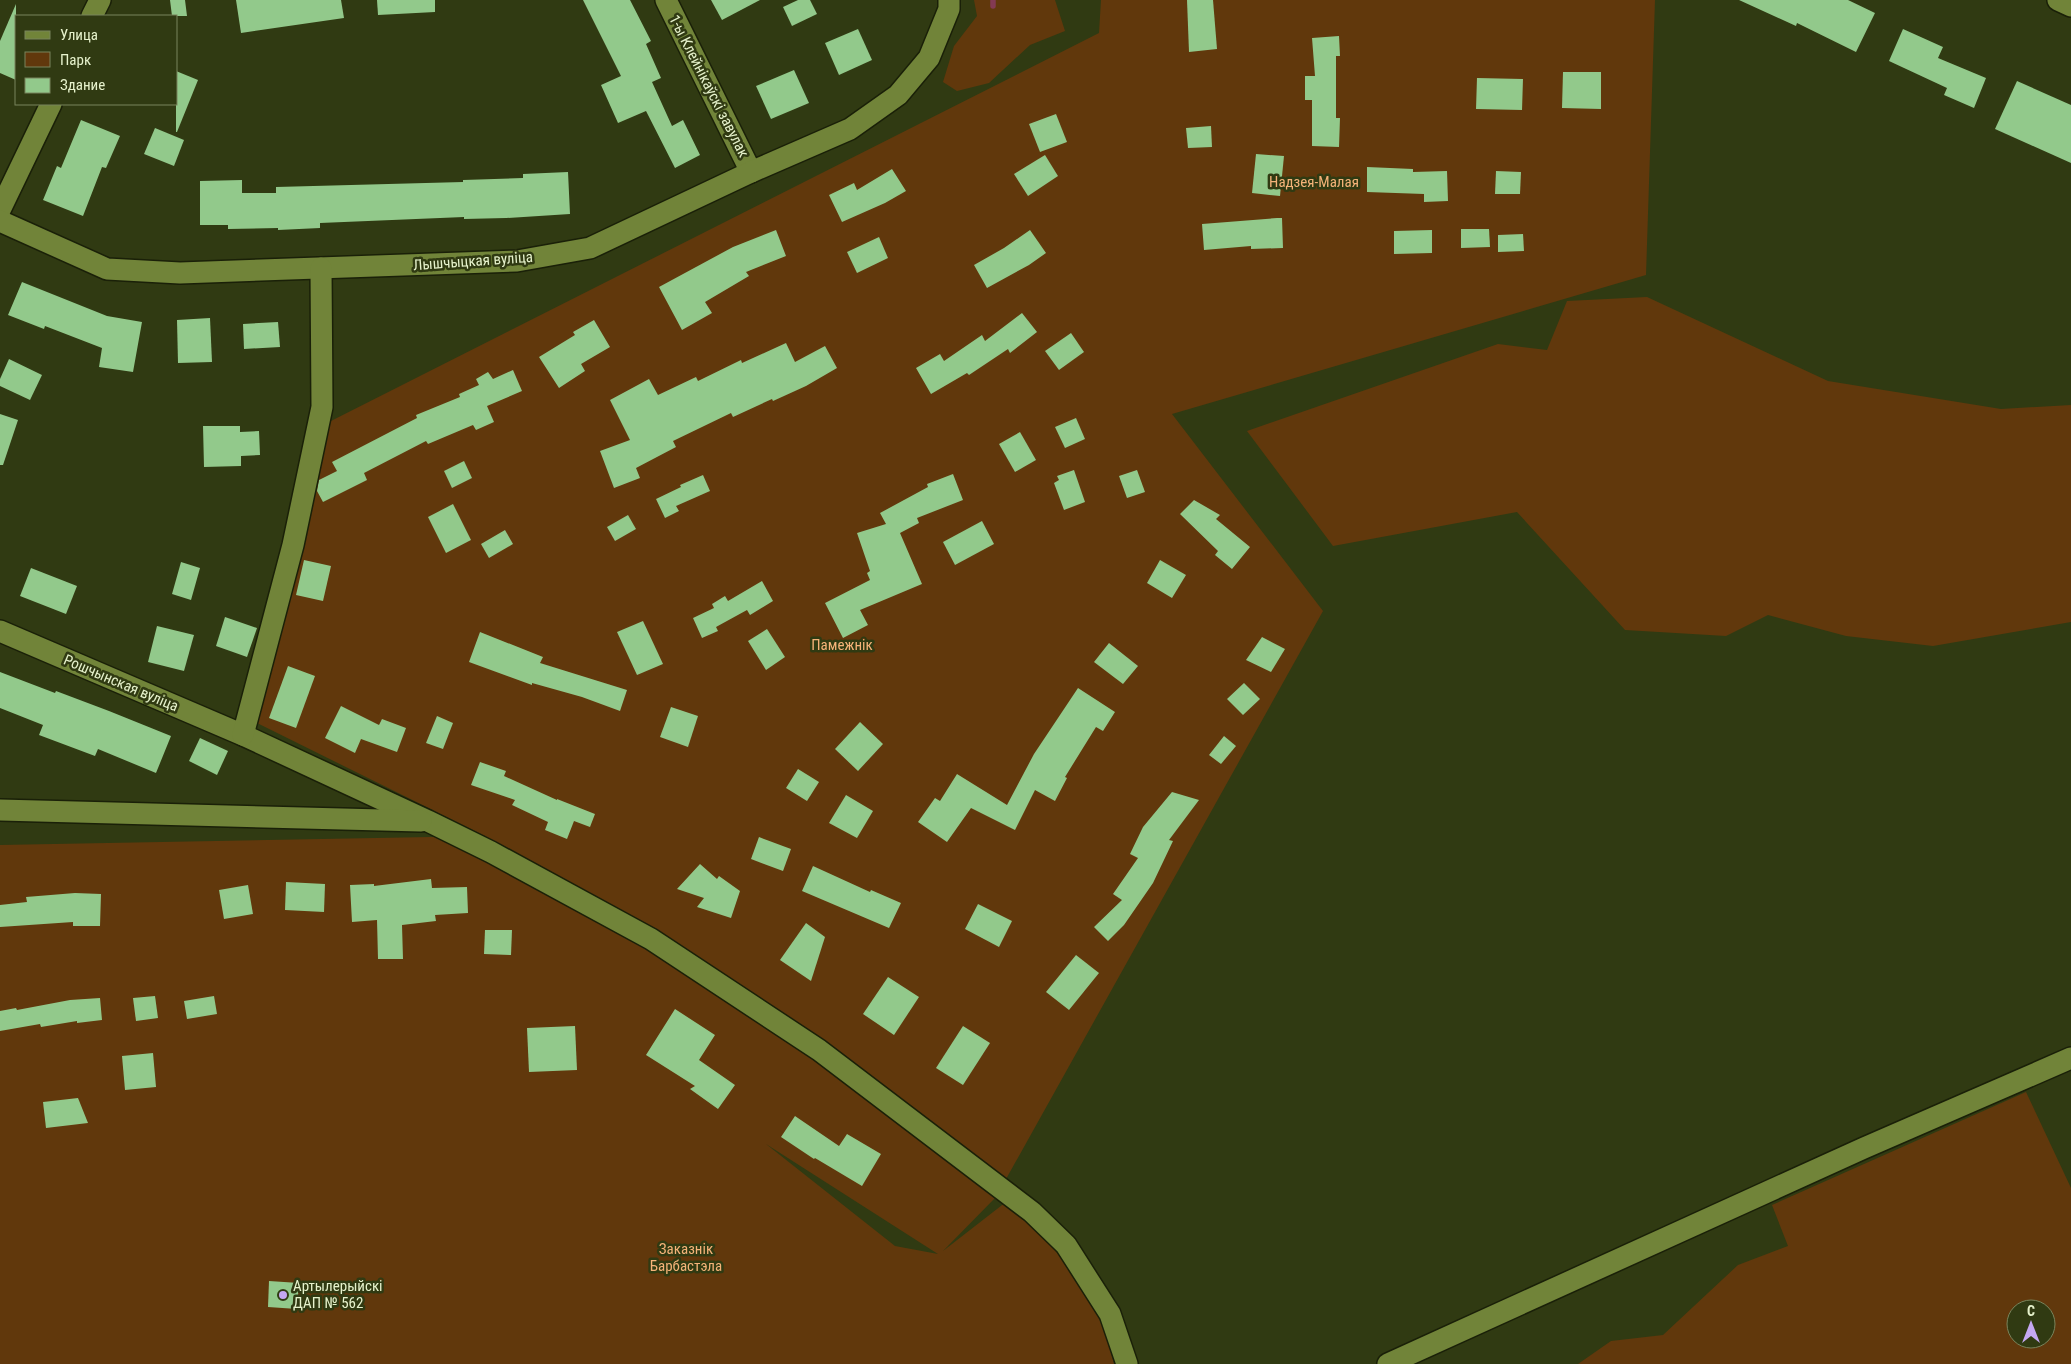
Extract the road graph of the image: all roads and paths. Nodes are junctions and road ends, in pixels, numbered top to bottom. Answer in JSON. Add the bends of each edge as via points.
{"nodes":[{"id":1,"x":100,"y":0,"type":"edge"},
{"id":2,"x":666,"y":0,"type":"edge"},
{"id":3,"x":950,"y":0,"type":"edge"},
{"id":4,"x":2058,"y":0,"type":"edge"},
{"id":5,"x":2071,"y":6,"type":"edge"},
{"id":6,"x":92,"y":15,"type":"edge"},
{"id":7,"x":51,"y":105,"type":"edge"},
{"id":8,"x":751,"y":172,"type":"junction"},
{"id":9,"x":0,"y":210,"type":"edge"},
{"id":10,"x":0,"y":221,"type":"edge"},
{"id":11,"x":321,"y":268,"type":"junction"},
{"id":12,"x":0,"y":631,"type":"edge"},
{"id":13,"x":243,"y":735,"type":"junction"},
{"id":14,"x":0,"y":810,"type":"edge"},
{"id":15,"x":428,"y":821,"type":"junction"},
{"id":16,"x":2071,"y":1058,"type":"edge"},
{"id":17,"x":1126,"y":1364,"type":"edge"},
{"id":18,"x":1388,"y":1364,"type":"edge"}],
"edges":[{"from":1,"to":6,"type":"street"},
{"from":2,"to":8,"type":"street","name":"1-ы Клейнікаўскі завулак"},
{"from":3,"to":8,"type":"street","name":"Лышчыцкая вуліца","via":[[929,58],[898,94],[850,129]]},
{"from":4,"to":5,"type":"street"},
{"from":7,"to":9,"type":"street"},
{"from":8,"to":11,"type":"street","name":"Лышчыцкая вуліца","via":[[590,248],[517,261]]},
{"from":10,"to":11,"type":"street","name":"Лышчыцкая вуліца","via":[[107,269],[180,273]]},
{"from":11,"to":13,"type":"street","via":[[322,407],[293,545]]},
{"from":12,"to":13,"type":"street","name":"Рошчынская вуліца"},
{"from":13,"to":15,"type":"street","name":"Рошчынская вуліца"},
{"from":14,"to":15,"type":"street"},
{"from":15,"to":17,"type":"street","name":"Рошчынская вуліца","via":[[651,938],[819,1050],[1032,1212],[1066,1245],[1110,1314]]},
{"from":16,"to":18,"type":"street","via":[[1864,1148]]}]}
